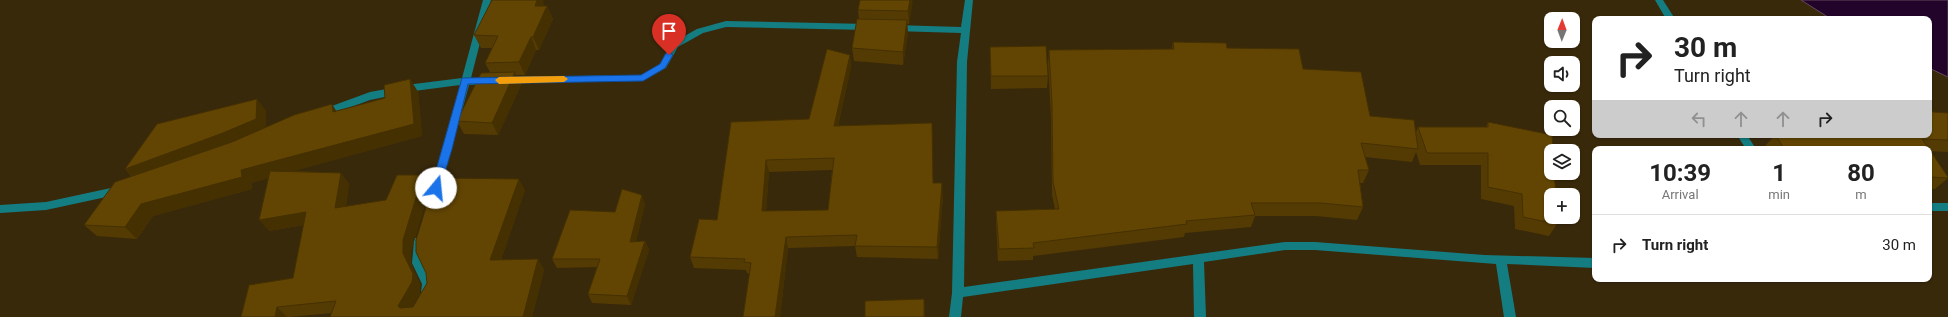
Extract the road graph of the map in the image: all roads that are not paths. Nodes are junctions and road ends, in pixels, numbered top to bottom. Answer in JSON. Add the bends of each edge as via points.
{"nodes":[{"id":1,"x":487,"y":0,"type":"edge"},
{"id":2,"x":969,"y":0,"type":"edge"},
{"id":3,"x":1659,"y":0,"type":"edge"},
{"id":4,"x":1669,"y":16,"type":"edge"},
{"id":5,"x":965,"y":30,"type":"junction"},
{"id":6,"x":465,"y":81,"type":"junction"},
{"id":7,"x":311,"y":118,"type":"edge"},
{"id":8,"x":129,"y":189,"type":"edge"},
{"id":9,"x":433,"y":198,"type":"edge"},
{"id":10,"x":1932,"y":207,"type":"edge"},
{"id":11,"x":1948,"y":207,"type":"edge"},
{"id":12,"x":0,"y":209,"type":"edge"},
{"id":13,"x":422,"y":234,"type":"edge"},
{"id":14,"x":1198,"y":258,"type":"junction"},
{"id":15,"x":1501,"y":259,"type":"junction"},
{"id":16,"x":1592,"y":263,"type":"edge"},
{"id":17,"x":958,"y":293,"type":"junction"},
{"id":18,"x":414,"y":317,"type":"edge"},
{"id":19,"x":955,"y":317,"type":"edge"},
{"id":20,"x":1200,"y":317,"type":"edge"},
{"id":21,"x":1510,"y":317,"type":"edge"}],
"edges":[{"from":1,"to":6,"type":"street"},
{"from":2,"to":5,"type":"street"},
{"from":3,"to":4,"type":"street"},
{"from":5,"to":6,"type":"street","via":[[726,24],[700,32],[675,45],[662,66],[643,78]]},
{"from":5,"to":17,"type":"street","via":[[962,62]]},
{"from":6,"to":7,"type":"street","via":[[369,97]]},
{"from":6,"to":9,"type":"street"},
{"from":8,"to":12,"type":"street","via":[[46,206]]},
{"from":10,"to":11,"type":"street"},
{"from":13,"to":18,"type":"street","via":[[417,264],[427,284],[427,293]]},
{"from":14,"to":15,"type":"street","via":[[1285,246],[1315,246]]},
{"from":14,"to":17,"type":"street"},
{"from":14,"to":20,"type":"street"},
{"from":15,"to":16,"type":"street"},
{"from":15,"to":21,"type":"street"},
{"from":17,"to":19,"type":"street"}]}
